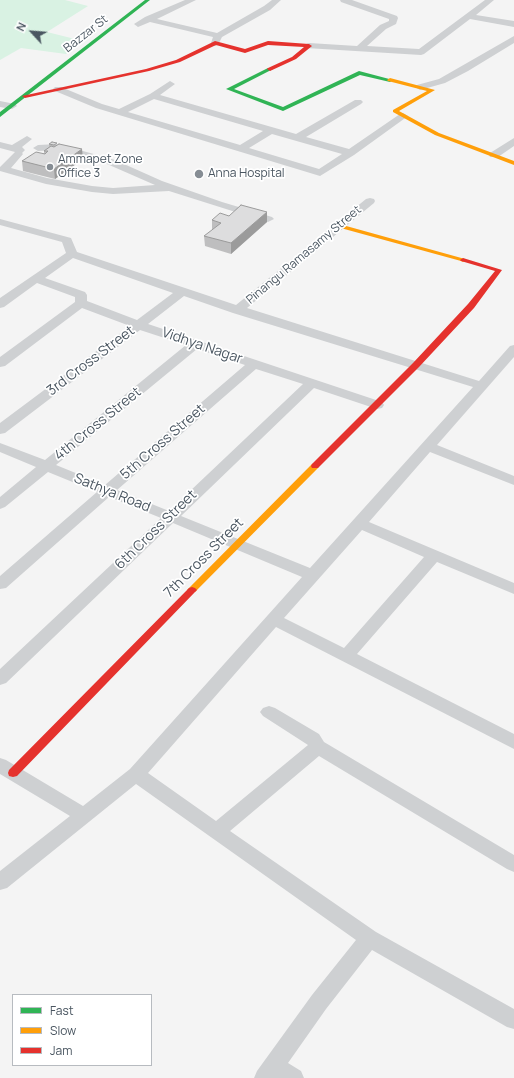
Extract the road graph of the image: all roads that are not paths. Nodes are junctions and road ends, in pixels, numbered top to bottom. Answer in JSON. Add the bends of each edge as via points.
{"nodes":[{"id":1,"x":148,"y":0,"type":"edge"},
{"id":2,"x":192,"y":0,"type":"edge"},
{"id":3,"x":277,"y":0,"type":"edge"},
{"id":4,"x":344,"y":0,"type":"edge"},
{"id":5,"x":490,"y":0,"type":"edge"},
{"id":6,"x":469,"y":16,"type":"junction"},
{"id":7,"x":148,"y":19,"type":"junction"},
{"id":8,"x":138,"y":24,"type":"dead end"},
{"id":9,"x":514,"y":24,"type":"edge"},
{"id":10,"x":514,"y":39,"type":"edge"},
{"id":11,"x":216,"y":40,"type":"junction"},
{"id":12,"x":310,"y":46,"type":"junction"},
{"id":13,"x":359,"y":49,"type":"junction"},
{"id":14,"x":170,"y":84,"type":"dead end"},
{"id":15,"x":420,"y":87,"type":"junction"},
{"id":16,"x":58,"y":89,"type":"junction"},
{"id":17,"x":25,"y":96,"type":"junction"},
{"id":18,"x":153,"y":96,"type":"junction"},
{"id":19,"x":358,"y":102,"type":"dead end"},
{"id":20,"x":0,"y":104,"type":"edge"},
{"id":21,"x":12,"y":106,"type":"junction"},
{"id":22,"x":120,"y":112,"type":"junction"},
{"id":23,"x":0,"y":115,"type":"edge"},
{"id":24,"x":403,"y":116,"type":"junction"},
{"id":25,"x":271,"y":130,"type":"junction"},
{"id":26,"x":297,"y":138,"type":"junction"},
{"id":27,"x":27,"y":139,"type":"dead end"},
{"id":28,"x":514,"y":141,"type":"edge"},
{"id":29,"x":0,"y":145,"type":"edge"},
{"id":30,"x":241,"y":149,"type":"junction"},
{"id":31,"x":17,"y":151,"type":"junction"},
{"id":32,"x":350,"y":153,"type":"junction"},
{"id":33,"x":494,"y":156,"type":"junction"},
{"id":34,"x":514,"y":163,"type":"edge"},
{"id":35,"x":171,"y":187,"type":"junction"},
{"id":36,"x":92,"y":189,"type":"junction"},
{"id":37,"x":96,"y":200,"type":"dead end"},
{"id":38,"x":370,"y":200,"type":"dead end"},
{"id":39,"x":268,"y":219,"type":"edge"},
{"id":40,"x":0,"y":222,"type":"edge"},
{"id":41,"x":339,"y":226,"type":"junction"},
{"id":42,"x":72,"y":254,"type":"junction"},
{"id":43,"x":36,"y":279,"type":"junction"},
{"id":44,"x":182,"y":292,"type":"junction"},
{"id":45,"x":81,"y":303,"type":"junction"},
{"id":46,"x":0,"y":304,"type":"edge"},
{"id":47,"x":238,"y":310,"type":"junction"},
{"id":48,"x":139,"y":325,"type":"junction"},
{"id":49,"x":195,"y":344,"type":"junction"},
{"id":50,"x":514,"y":349,"type":"edge"},
{"id":51,"x":0,"y":363,"type":"edge"},
{"id":52,"x":254,"y":363,"type":"junction"},
{"id":53,"x":416,"y":366,"type":"junction"},
{"id":54,"x":312,"y":383,"type":"junction"},
{"id":55,"x":482,"y":386,"type":"junction"},
{"id":56,"x":377,"y":405,"type":"junction"},
{"id":57,"x":0,"y":430,"type":"edge"},
{"id":58,"x":428,"y":446,"type":"junction"},
{"id":59,"x":0,"y":447,"type":"edge"},
{"id":60,"x":46,"y":466,"type":"junction"},
{"id":61,"x":514,"y":481,"type":"edge"},
{"id":62,"x":106,"y":491,"type":"junction"},
{"id":63,"x":0,"y":504,"type":"edge"},
{"id":64,"x":170,"y":517,"type":"junction"},
{"id":65,"x":359,"y":523,"type":"junction"},
{"id":66,"x":237,"y":544,"type":"junction"},
{"id":67,"x":434,"y":555,"type":"junction"},
{"id":68,"x":312,"y":575,"type":"junction"},
{"id":69,"x":0,"y":584,"type":"edge"},
{"id":70,"x":514,"y":589,"type":"edge"},
{"id":71,"x":274,"y":619,"type":"junction"},
{"id":72,"x":346,"y":656,"type":"junction"},
{"id":73,"x":0,"y":679,"type":"edge"},
{"id":74,"x":269,"y":712,"type":"dead end"},
{"id":75,"x":514,"y":742,"type":"edge"},
{"id":76,"x":318,"y":747,"type":"junction"},
{"id":77,"x":6,"y":769,"type":"edge"},
{"id":78,"x":136,"y":774,"type":"junction"},
{"id":79,"x":84,"y":815,"type":"junction"},
{"id":80,"x":217,"y":831,"type":"junction"},
{"id":81,"x":514,"y":864,"type":"edge"},
{"id":82,"x":0,"y":882,"type":"edge"},
{"id":83,"x":369,"y":938,"type":"junction"},
{"id":84,"x":514,"y":1020,"type":"edge"},
{"id":85,"x":270,"y":1072,"type":"edge"},
{"id":86,"x":293,"y":1078,"type":"edge"}],
"edges":[{"from":1,"to":17,"type":"street","name":"Bazzar St"},
{"from":2,"to":7,"type":"street"},
{"from":3,"to":11,"type":"street"},
{"from":4,"to":13,"type":"street","via":[[394,18],[393,22]]},
{"from":5,"to":6,"type":"street"},
{"from":6,"to":9,"type":"street"},
{"from":6,"to":13,"type":"street","via":[[421,52]]},
{"from":7,"to":8,"type":"street"},
{"from":7,"to":11,"type":"street"},
{"from":10,"to":15,"type":"street","via":[[465,70],[442,81]]},
{"from":11,"to":12,"type":"street","via":[[245,51],[268,43]]},
{"from":11,"to":16,"type":"street","via":[[178,61]]},
{"from":12,"to":13,"type":"street"},
{"from":12,"to":15,"type":"street","via":[[294,58],[229,89],[283,109],[359,73]]},
{"from":14,"to":18,"type":"street"},
{"from":15,"to":24,"type":"street","via":[[432,90],[395,111]]},
{"from":16,"to":17,"type":"street"},
{"from":16,"to":22,"type":"street"},
{"from":17,"to":21,"type":"street","name":"Bazzar St"},
{"from":18,"to":22,"type":"street"},
{"from":18,"to":25,"type":"street"},
{"from":19,"to":26,"type":"street"},
{"from":20,"to":21,"type":"street"},
{"from":21,"to":23,"type":"street","name":"Bazzar St"},
{"from":22,"to":30,"type":"street"},
{"from":24,"to":32,"type":"street"},
{"from":24,"to":33,"type":"street","via":[[437,134]]},
{"from":25,"to":26,"type":"street"},
{"from":25,"to":30,"type":"street"},
{"from":26,"to":32,"type":"street"},
{"from":27,"to":31,"type":"street"},
{"from":28,"to":33,"type":"street"},
{"from":29,"to":31,"type":"street"},
{"from":30,"to":32,"type":"street","via":[[320,173]]},
{"from":31,"to":35,"type":"street","via":[[27,147],[33,154],[58,147],[111,162]]},
{"from":31,"to":36,"type":"street","via":[[4,169],[46,181]]},
{"from":33,"to":34,"type":"street"},
{"from":35,"to":36,"type":"street","via":[[113,191]]},
{"from":35,"to":39,"type":"street"},
{"from":36,"to":37,"type":"street"},
{"from":38,"to":41,"type":"street","name":"Pinangu Ramasamy Street"},
{"from":40,"to":42,"type":"street","via":[[68,240]]},
{"from":41,"to":47,"type":"street","name":"Pinangu Ramasamy Street"},
{"from":41,"to":53,"type":"street","name":"7th Cross Street","via":[[499,270],[471,306]]},
{"from":42,"to":43,"type":"street"},
{"from":42,"to":44,"type":"street"},
{"from":43,"to":45,"type":"street","name":"Vidhya Nagar","via":[[82,295]]},
{"from":43,"to":46,"type":"street"},
{"from":44,"to":47,"type":"street"},
{"from":44,"to":48,"type":"street","name":"3rd Cross Street"},
{"from":45,"to":48,"type":"street","name":"Vidhya Nagar"},
{"from":45,"to":51,"type":"street"},
{"from":47,"to":53,"type":"street"},
{"from":48,"to":49,"type":"street","name":"Vidhya Nagar"},
{"from":48,"to":57,"type":"street","name":"3rd Cross Street"},
{"from":49,"to":52,"type":"street","name":"Vidhya Nagar"},
{"from":49,"to":60,"type":"street","name":"4th Cross Street"},
{"from":50,"to":55,"type":"street"},
{"from":52,"to":54,"type":"street","name":"Vidhya Nagar"},
{"from":52,"to":62,"type":"street","name":"5th Cross Street"},
{"from":53,"to":55,"type":"street"},
{"from":53,"to":56,"type":"street","name":"7th Cross Street"},
{"from":54,"to":56,"type":"street","name":"Vidhya Nagar"},
{"from":54,"to":64,"type":"street","name":"6th Cross Street"},
{"from":55,"to":58,"type":"street"},
{"from":56,"to":66,"type":"street","name":"7th Cross Street"},
{"from":58,"to":61,"type":"street"},
{"from":58,"to":65,"type":"street"},
{"from":59,"to":60,"type":"street","name":"Sathya Road"},
{"from":60,"to":62,"type":"street","name":"Sathya Road"},
{"from":60,"to":63,"type":"street","name":"4th Cross Street"},
{"from":62,"to":64,"type":"street","name":"Sathya Road"},
{"from":62,"to":69,"type":"street","name":"5th Cross Street"},
{"from":64,"to":66,"type":"street","name":"Sathya Road"},
{"from":64,"to":73,"type":"street","name":"6th Cross Street"},
{"from":65,"to":67,"type":"street"},
{"from":65,"to":68,"type":"street"},
{"from":66,"to":68,"type":"street","name":"Sathya Road"},
{"from":66,"to":77,"type":"street","name":"7th Cross Street"},
{"from":67,"to":70,"type":"street"},
{"from":67,"to":72,"type":"street"},
{"from":68,"to":71,"type":"street"},
{"from":71,"to":72,"type":"street"},
{"from":71,"to":78,"type":"street"},
{"from":72,"to":75,"type":"street"},
{"from":74,"to":76,"type":"street","via":[[313,739]]},
{"from":76,"to":80,"type":"street"},
{"from":76,"to":81,"type":"street"},
{"from":77,"to":79,"type":"street"},
{"from":78,"to":79,"type":"street"},
{"from":78,"to":80,"type":"street"},
{"from":79,"to":82,"type":"street"},
{"from":80,"to":83,"type":"street"},
{"from":83,"to":84,"type":"street"},
{"from":83,"to":85,"type":"street","via":[[319,1002]]},
{"from":85,"to":86,"type":"street"}]}
